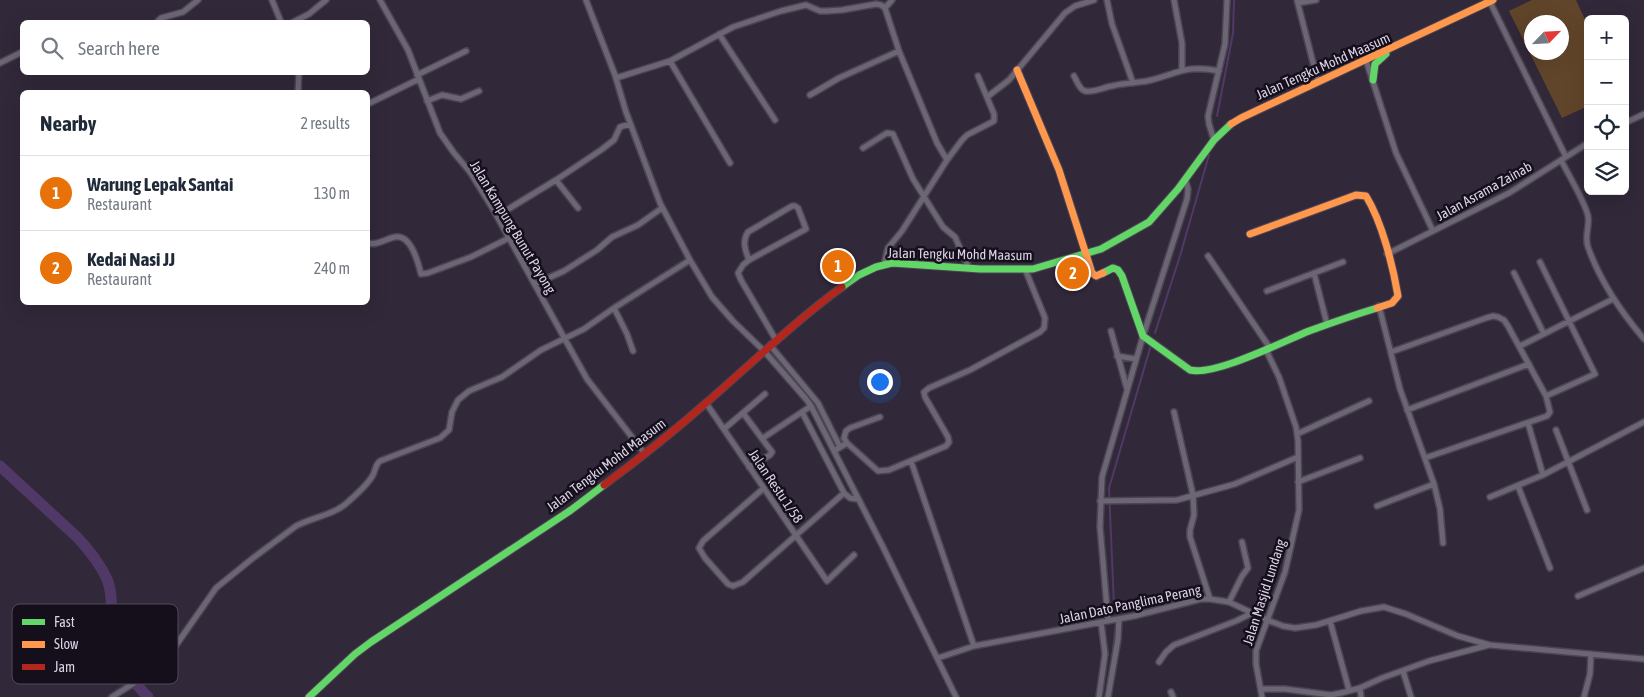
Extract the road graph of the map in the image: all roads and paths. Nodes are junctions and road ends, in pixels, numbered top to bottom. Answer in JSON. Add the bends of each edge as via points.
{"nodes":[{"id":1,"x":198,"y":0,"type":"edge"},
{"id":2,"x":272,"y":0,"type":"edge"},
{"id":3,"x":326,"y":0,"type":"edge"},
{"id":4,"x":380,"y":0,"type":"edge"},
{"id":5,"x":586,"y":0,"type":"edge"},
{"id":6,"x":892,"y":0,"type":"edge"},
{"id":7,"x":1094,"y":0,"type":"edge"},
{"id":8,"x":1107,"y":0,"type":"edge"},
{"id":9,"x":1174,"y":0,"type":"edge"},
{"id":10,"x":1227,"y":0,"type":"edge"},
{"id":11,"x":1316,"y":0,"type":"edge"},
{"id":12,"x":1297,"y":1,"type":"edge"},
{"id":13,"x":1491,"y":1,"type":"edge"},
{"id":14,"x":876,"y":2,"type":"edge"},
{"id":15,"x":885,"y":8,"type":"junction"},
{"id":16,"x":160,"y":20,"type":"edge"},
{"id":17,"x":280,"y":20,"type":"edge"},
{"id":18,"x":297,"y":20,"type":"edge"},
{"id":19,"x":719,"y":34,"type":"junction"},
{"id":20,"x":1397,"y":46,"type":"junction"},
{"id":21,"x":466,"y":51,"type":"dead end"},
{"id":22,"x":899,"y":51,"type":"junction"},
{"id":23,"x":20,"y":53,"type":"edge"},
{"id":24,"x":1366,"y":60,"type":"junction"},
{"id":25,"x":670,"y":61,"type":"junction"},
{"id":26,"x":0,"y":63,"type":"edge"},
{"id":27,"x":1017,"y":70,"type":"junction"},
{"id":28,"x":1182,"y":70,"type":"junction"},
{"id":29,"x":1219,"y":72,"type":"junction"},
{"id":30,"x":299,"y":75,"type":"edge"},
{"id":31,"x":978,"y":76,"type":"dead end"},
{"id":32,"x":1074,"y":76,"type":"dead end"},
{"id":33,"x":418,"y":77,"type":"junction"},
{"id":34,"x":616,"y":78,"type":"junction"},
{"id":35,"x":1373,"y":80,"type":"junction"},
{"id":36,"x":1318,"y":82,"type":"junction"},
{"id":37,"x":1132,"y":83,"type":"junction"},
{"id":38,"x":298,"y":90,"type":"edge"},
{"id":39,"x":479,"y":91,"type":"dead end"},
{"id":40,"x":810,"y":95,"type":"dead end"},
{"id":41,"x":987,"y":97,"type":"junction"},
{"id":42,"x":427,"y":101,"type":"junction"},
{"id":43,"x":370,"y":103,"type":"edge"},
{"id":44,"x":1644,"y":114,"type":"edge"},
{"id":45,"x":775,"y":120,"type":"dead end"},
{"id":46,"x":1629,"y":121,"type":"edge"},
{"id":47,"x":630,"y":124,"type":"junction"},
{"id":48,"x":1214,"y":140,"type":"junction"},
{"id":49,"x":1584,"y":145,"type":"edge"},
{"id":50,"x":863,"y":148,"type":"dead end"},
{"id":51,"x":1563,"y":158,"type":"junction"},
{"id":52,"x":947,"y":160,"type":"junction"},
{"id":53,"x":730,"y":163,"type":"dead end"},
{"id":54,"x":1185,"y":179,"type":"junction"},
{"id":55,"x":556,"y":180,"type":"junction"},
{"id":56,"x":924,"y":196,"type":"junction"},
{"id":57,"x":578,"y":208,"type":"dead end"},
{"id":58,"x":662,"y":208,"type":"junction"},
{"id":59,"x":497,"y":216,"type":"junction"},
{"id":60,"x":1433,"y":231,"type":"junction"},
{"id":61,"x":1250,"y":234,"type":"dead end"},
{"id":62,"x":510,"y":238,"type":"junction"},
{"id":63,"x":370,"y":243,"type":"edge"},
{"id":64,"x":1085,"y":254,"type":"junction"},
{"id":65,"x":1388,"y":254,"type":"junction"},
{"id":66,"x":1208,"y":256,"type":"dead end"},
{"id":67,"x":690,"y":260,"type":"junction"},
{"id":68,"x":749,"y":260,"type":"junction"},
{"id":69,"x":1344,"y":262,"type":"dead end"},
{"id":70,"x":1540,"y":262,"type":"dead end"},
{"id":71,"x":884,"y":264,"type":"junction"},
{"id":72,"x":969,"y":268,"type":"junction"},
{"id":73,"x":1025,"y":269,"type":"junction"},
{"id":74,"x":1314,"y":273,"type":"junction"},
{"id":75,"x":1514,"y":273,"type":"dead end"},
{"id":76,"x":535,"y":284,"type":"junction"},
{"id":77,"x":1267,"y":290,"type":"dead end"},
{"id":78,"x":1613,"y":299,"type":"junction"},
{"id":79,"x":1379,"y":306,"type":"junction"},
{"id":80,"x":614,"y":308,"type":"junction"},
{"id":81,"x":1569,"y":322,"type":"junction"},
{"id":82,"x":1327,"y":324,"type":"junction"},
{"id":83,"x":1111,"y":331,"type":"dead end"},
{"id":84,"x":1544,"y":334,"type":"junction"},
{"id":85,"x":1143,"y":336,"type":"junction"},
{"id":86,"x":565,"y":339,"type":"junction"},
{"id":87,"x":1644,"y":339,"type":"edge"},
{"id":88,"x":773,"y":343,"type":"junction"},
{"id":89,"x":1520,"y":346,"type":"junction"},
{"id":90,"x":1268,"y":349,"type":"junction"},
{"id":91,"x":633,"y":351,"type":"dead end"},
{"id":92,"x":764,"y":351,"type":"junction"},
{"id":93,"x":1390,"y":352,"type":"junction"},
{"id":94,"x":1117,"y":356,"type":"junction"},
{"id":95,"x":1136,"y":359,"type":"junction"},
{"id":96,"x":1530,"y":364,"type":"junction"},
{"id":97,"x":1127,"y":390,"type":"junction"},
{"id":98,"x":765,"y":394,"type":"dead end"},
{"id":99,"x":1546,"y":396,"type":"junction"},
{"id":100,"x":1369,"y":401,"type":"dead end"},
{"id":101,"x":706,"y":403,"type":"junction"},
{"id":102,"x":810,"y":406,"type":"junction"},
{"id":103,"x":1407,"y":410,"type":"junction"},
{"id":104,"x":743,"y":412,"type":"junction"},
{"id":105,"x":802,"y":412,"type":"junction"},
{"id":106,"x":1174,"y":412,"type":"dead end"},
{"id":107,"x":880,"y":417,"type":"dead end"},
{"id":108,"x":1644,"y":422,"type":"edge"},
{"id":109,"x":1528,"y":423,"type":"junction"},
{"id":110,"x":724,"y":429,"type":"junction"},
{"id":111,"x":1556,"y":430,"type":"dead end"},
{"id":112,"x":1297,"y":434,"type":"junction"},
{"id":113,"x":762,"y":438,"type":"junction"},
{"id":114,"x":847,"y":443,"type":"junction"},
{"id":115,"x":840,"y":447,"type":"junction"},
{"id":116,"x":834,"y":451,"type":"junction"},
{"id":117,"x":645,"y":454,"type":"junction"},
{"id":118,"x":1298,"y":456,"type":"junction"},
{"id":119,"x":1360,"y":458,"type":"dead end"},
{"id":120,"x":1425,"y":458,"type":"junction"},
{"id":121,"x":911,"y":462,"type":"junction"},
{"id":122,"x":1568,"y":462,"type":"junction"},
{"id":123,"x":749,"y":466,"type":"junction"},
{"id":124,"x":1543,"y":475,"type":"junction"},
{"id":125,"x":1298,"y":482,"type":"junction"},
{"id":126,"x":1434,"y":484,"type":"junction"},
{"id":127,"x":1518,"y":486,"type":"junction"},
{"id":128,"x":764,"y":488,"type":"junction"},
{"id":129,"x":844,"y":493,"type":"junction"},
{"id":130,"x":1193,"y":495,"type":"junction"},
{"id":131,"x":1490,"y":497,"type":"dead end"},
{"id":132,"x":857,"y":498,"type":"junction"},
{"id":133,"x":1105,"y":501,"type":"junction"},
{"id":134,"x":1377,"y":506,"type":"dead end"},
{"id":135,"x":1587,"y":510,"type":"dead end"},
{"id":136,"x":797,"y":536,"type":"junction"},
{"id":137,"x":1242,"y":542,"type":"dead end"},
{"id":138,"x":1443,"y":543,"type":"dead end"},
{"id":139,"x":854,"y":555,"type":"dead end"},
{"id":140,"x":1550,"y":568,"type":"dead end"},
{"id":141,"x":1644,"y":568,"type":"edge"},
{"id":142,"x":1578,"y":596,"type":"dead end"},
{"id":143,"x":1210,"y":598,"type":"junction"},
{"id":144,"x":1228,"y":602,"type":"junction"},
{"id":145,"x":1252,"y":613,"type":"junction"},
{"id":146,"x":1119,"y":619,"type":"junction"},
{"id":147,"x":1108,"y":620,"type":"junction"},
{"id":148,"x":1267,"y":620,"type":"junction"},
{"id":149,"x":1330,"y":621,"type":"junction"},
{"id":150,"x":1101,"y":622,"type":"junction"},
{"id":151,"x":178,"y":642,"type":"edge"},
{"id":152,"x":1490,"y":645,"type":"junction"},
{"id":153,"x":974,"y":646,"type":"junction"},
{"id":154,"x":1591,"y":654,"type":"junction"},
{"id":155,"x":938,"y":658,"type":"junction"},
{"id":156,"x":1644,"y":659,"type":"edge"},
{"id":157,"x":1159,"y":662,"type":"dead end"},
{"id":158,"x":1403,"y":671,"type":"junction"},
{"id":159,"x":133,"y":684,"type":"edge"},
{"id":160,"x":1360,"y":688,"type":"junction"},
{"id":161,"x":1261,"y":690,"type":"junction"},
{"id":162,"x":1349,"y":690,"type":"junction"},
{"id":163,"x":1331,"y":696,"type":"edge"},
{"id":164,"x":112,"y":697,"type":"edge"},
{"id":165,"x":309,"y":697,"type":"edge"},
{"id":166,"x":956,"y":697,"type":"edge"},
{"id":167,"x":1099,"y":697,"type":"edge"},
{"id":168,"x":1108,"y":697,"type":"edge"},
{"id":169,"x":1262,"y":697,"type":"edge"},
{"id":170,"x":1361,"y":697,"type":"edge"},
{"id":171,"x":1410,"y":697,"type":"edge"},
{"id":172,"x":1584,"y":697,"type":"edge"}],
"edges":[{"from":1,"to":16,"type":"street","via":[[184,12]]},
{"from":2,"to":17,"type":"street"},
{"from":3,"to":18,"type":"street"},
{"from":4,"to":33,"type":"street","name":"Jalan Kampung Bunut Payong","via":[[408,50]]},
{"from":5,"to":34,"type":"street"},
{"from":6,"to":15,"type":"street"},
{"from":7,"to":27,"type":"street","via":[[1065,13]]},
{"from":8,"to":37,"type":"street"},
{"from":9,"to":28,"type":"street","via":[[1182,43]]},
{"from":10,"to":29,"type":"street","via":[[1225,44]]},
{"from":11,"to":12,"type":"street"},
{"from":12,"to":36,"type":"street"},
{"from":13,"to":20,"type":"main road","name":"Jalan Tengku Mohd Maasum"},
{"from":13,"to":51,"type":"street"},
{"from":14,"to":15,"type":"street"},
{"from":14,"to":19,"type":"street","via":[[827,12],[806,5],[781,10]]},
{"from":15,"to":22,"type":"street"},
{"from":19,"to":25,"type":"street"},
{"from":19,"to":45,"type":"street"},
{"from":20,"to":24,"type":"main road","name":"Jalan Tengku Mohd Maasum"},
{"from":20,"to":35,"type":"main road","via":[[1375,64]]},
{"from":21,"to":33,"type":"street"},
{"from":22,"to":40,"type":"street"},
{"from":22,"to":52,"type":"street"},
{"from":23,"to":26,"type":"street"},
{"from":24,"to":35,"type":"street"},
{"from":24,"to":36,"type":"main road","name":"Jalan Tengku Mohd Maasum"},
{"from":25,"to":34,"type":"street"},
{"from":25,"to":53,"type":"street"},
{"from":27,"to":41,"type":"street"},
{"from":27,"to":64,"type":"main road","via":[[1059,170]]},
{"from":28,"to":29,"type":"street","via":[[1205,68]]},
{"from":28,"to":37,"type":"street"},
{"from":29,"to":48,"type":"street","via":[[1208,116]]},
{"from":30,"to":38,"type":"street"},
{"from":31,"to":41,"type":"street"},
{"from":32,"to":37,"type":"street","via":[[1080,88],[1087,91]]},
{"from":33,"to":42,"type":"street","name":"Jalan Kampung Bunut Payong"},
{"from":33,"to":43,"type":"street"},
{"from":34,"to":47,"type":"street"},
{"from":35,"to":60,"type":"street","via":[[1396,153]]},
{"from":36,"to":48,"type":"main road","name":"Jalan Tengku Mohd Maasum","via":[[1240,118]]},
{"from":39,"to":42,"type":"street","via":[[461,99],[442,95]]},
{"from":41,"to":52,"type":"street","via":[[994,121],[967,135]]},
{"from":42,"to":59,"type":"street","name":"Jalan Kampung Bunut Payong","via":[[445,142],[470,172]]},
{"from":44,"to":46,"type":"street"},
{"from":47,"to":55,"type":"street","via":[[620,127],[616,137],[601,150]]},
{"from":47,"to":58,"type":"street"},
{"from":48,"to":54,"type":"main road","name":"Jalan Tengku Mohd Maasum"},
{"from":49,"to":51,"type":"street","name":"Jalan Asrama Zainab"},
{"from":50,"to":56,"type":"street","via":[[890,132]]},
{"from":51,"to":60,"type":"street","name":"Jalan Asrama Zainab","via":[[1509,193]]},
{"from":51,"to":78,"type":"street","via":[[1586,211],[1587,246]]},
{"from":52,"to":56,"type":"street"},
{"from":54,"to":64,"type":"main road","name":"Jalan Tengku Mohd Maasum","via":[[1141,228]]},
{"from":54,"to":85,"type":"street","via":[[1187,198]]},
{"from":55,"to":57,"type":"street"},
{"from":55,"to":59,"type":"street"},
{"from":56,"to":71,"type":"street","via":[[888,248]]},
{"from":56,"to":72,"type":"street","via":[[943,227],[955,237]]},
{"from":58,"to":67,"type":"street"},
{"from":58,"to":76,"type":"street","via":[[638,225],[612,237],[564,271]]},
{"from":59,"to":62,"type":"street","name":"Jalan Kampung Bunut Payong"},
{"from":60,"to":65,"type":"street","name":"Jalan Asrama Zainab"},
{"from":61,"to":65,"type":"main road","via":[[1362,195],[1369,199],[1373,208]]},
{"from":62,"to":63,"type":"street","via":[[421,274],[413,251],[403,239],[396,237]]},
{"from":62,"to":76,"type":"street","name":"Jalan Kampung Bunut Payong"},
{"from":64,"to":73,"type":"main road","name":"Jalan Tengku Mohd Maasum"},
{"from":64,"to":85,"type":"main road","via":[[1094,275],[1113,268],[1120,272]]},
{"from":65,"to":79,"type":"main road","via":[[1398,296],[1392,302]]},
{"from":66,"to":90,"type":"street","name":"Jalan Masjid Lundang"},
{"from":67,"to":80,"type":"street"},
{"from":67,"to":92,"type":"street","via":[[712,297]]},
{"from":68,"to":68,"type":"street","via":[[744,248],[748,232],[792,206],[798,208],[806,229]]},
{"from":68,"to":88,"type":"street","via":[[738,273]]},
{"from":69,"to":74,"type":"street"},
{"from":70,"to":81,"type":"street"},
{"from":71,"to":72,"type":"main road","name":"Jalan Tengku Mohd Maasum"},
{"from":71,"to":88,"type":"main road","name":"Jalan Tengku Mohd Maasum","via":[[860,275],[826,299]]},
{"from":72,"to":73,"type":"main road","name":"Jalan Tengku Mohd Maasum"},
{"from":73,"to":121,"type":"street","via":[[1045,318],[1044,328],[924,392],[949,442]]},
{"from":74,"to":77,"type":"street"},
{"from":74,"to":82,"type":"street"},
{"from":75,"to":84,"type":"street"},
{"from":76,"to":86,"type":"street","name":"Jalan Kampung Bunut Payong"},
{"from":78,"to":81,"type":"street"},
{"from":78,"to":87,"type":"street"},
{"from":79,"to":82,"type":"main road"},
{"from":79,"to":93,"type":"street"},
{"from":80,"to":86,"type":"street","via":[[584,330]]},
{"from":80,"to":91,"type":"street"},
{"from":81,"to":84,"type":"street"},
{"from":81,"to":99,"type":"street","via":[[1595,374]]},
{"from":82,"to":90,"type":"main road"},
{"from":83,"to":94,"type":"street"},
{"from":84,"to":89,"type":"street"},
{"from":85,"to":90,"type":"main road","via":[[1190,370],[1198,372]]},
{"from":85,"to":95,"type":"street"},
{"from":86,"to":117,"type":"street","name":"Jalan Kampung Bunut Payong","via":[[587,379]]},
{"from":86,"to":151,"type":"street","via":[[541,350],[502,377],[468,391],[458,400],[449,430],[440,438],[380,461],[372,476],[349,502],[296,526],[229,577],[216,588]]},
{"from":88,"to":92,"type":"main road","name":"Jalan Tengku Mohd Maasum"},
{"from":88,"to":115,"type":"street","via":[[818,403]]},
{"from":89,"to":93,"type":"street","via":[[1504,320],[1493,316]]},
{"from":89,"to":96,"type":"street"},
{"from":90,"to":112,"type":"street","name":"Jalan Masjid Lundang"},
{"from":92,"to":101,"type":"main road","name":"Jalan Tengku Mohd Maasum"},
{"from":92,"to":102,"type":"street"},
{"from":93,"to":103,"type":"street"},
{"from":94,"to":95,"type":"street"},
{"from":94,"to":97,"type":"street"},
{"from":95,"to":97,"type":"street"},
{"from":96,"to":99,"type":"street"},
{"from":96,"to":103,"type":"street"},
{"from":97,"to":133,"type":"street","via":[[1102,477]]},
{"from":98,"to":104,"type":"street"},
{"from":99,"to":109,"type":"street","via":[[1550,412]]},
{"from":100,"to":112,"type":"street"},
{"from":101,"to":110,"type":"street","name":"Jalan Restu 1/58"},
{"from":101,"to":117,"type":"main road","name":"Jalan Tengku Mohd Maasum"},
{"from":102,"to":105,"type":"street"},
{"from":102,"to":116,"type":"street"},
{"from":103,"to":120,"type":"street"},
{"from":104,"to":110,"type":"street"},
{"from":104,"to":113,"type":"street"},
{"from":105,"to":113,"type":"street"},
{"from":105,"to":129,"type":"street"},
{"from":106,"to":130,"type":"street"},
{"from":107,"to":114,"type":"street","via":[[850,428],[844,438]]},
{"from":108,"to":122,"type":"street"},
{"from":109,"to":120,"type":"street"},
{"from":109,"to":124,"type":"street"},
{"from":110,"to":123,"type":"street","name":"Jalan Restu 1/58"},
{"from":111,"to":122,"type":"street"},
{"from":112,"to":118,"type":"street","name":"Jalan Masjid Lundang"},
{"from":113,"to":123,"type":"street","via":[[772,452]]},
{"from":114,"to":115,"type":"street"},
{"from":114,"to":121,"type":"street","via":[[878,471]]},
{"from":115,"to":116,"type":"street"},
{"from":116,"to":132,"type":"street"},
{"from":117,"to":165,"type":"main road","name":"Jalan Tengku Mohd Maasum","via":[[571,510],[371,642]]},
{"from":118,"to":125,"type":"street","name":"Jalan Masjid Lundang"},
{"from":118,"to":130,"type":"street","via":[[1262,474]]},
{"from":119,"to":125,"type":"street"},
{"from":120,"to":126,"type":"street"},
{"from":121,"to":153,"type":"street"},
{"from":122,"to":124,"type":"street"},
{"from":122,"to":135,"type":"street"},
{"from":123,"to":128,"type":"street","name":"Jalan Restu 1/58"},
{"from":124,"to":127,"type":"street"},
{"from":125,"to":148,"type":"street","name":"Jalan Masjid Lundang","via":[[1296,524],[1285,572]]},
{"from":126,"to":134,"type":"street"},
{"from":126,"to":138,"type":"street"},
{"from":127,"to":131,"type":"street"},
{"from":127,"to":140,"type":"street"},
{"from":128,"to":136,"type":"street","name":"Jalan Restu 1/58"},
{"from":128,"to":136,"type":"street","via":[[699,548],[733,586],[743,582]]},
{"from":129,"to":132,"type":"street","via":[[850,498]]},
{"from":129,"to":136,"type":"street"},
{"from":130,"to":133,"type":"street","via":[[1177,500]]},
{"from":130,"to":143,"type":"street","via":[[1194,516],[1190,536]]},
{"from":132,"to":155,"type":"street"},
{"from":133,"to":147,"type":"street","via":[[1100,537]]},
{"from":136,"to":139,"type":"street","name":"Jalan Restu 1/58","via":[[828,581]]},
{"from":137,"to":144,"type":"street","via":[[1248,568]]},
{"from":141,"to":142,"type":"street"},
{"from":143,"to":144,"type":"street","name":"Jalan Dato Panglima Perang"},
{"from":143,"to":146,"type":"street","name":"Jalan Dato Panglima Perang"},
{"from":144,"to":145,"type":"street","name":"Jalan Dato Panglima Perang"},
{"from":145,"to":148,"type":"street","name":"Jalan Dato Panglima Perang"},
{"from":145,"to":157,"type":"street","via":[[1174,645]]},
{"from":146,"to":147,"type":"street","name":"Jalan Dato Panglima Perang"},
{"from":146,"to":168,"type":"street"},
{"from":147,"to":150,"type":"street","name":"Jalan Dato Panglima Perang"},
{"from":148,"to":149,"type":"street","name":"Jalan Dato Panglima Perang","via":[[1295,628]]},
{"from":148,"to":161,"type":"street","name":"Jalan Masjid Lundang","via":[[1256,651]]},
{"from":149,"to":152,"type":"street","name":"Jalan Dato Panglima Perang","via":[[1384,607]]},
{"from":149,"to":162,"type":"street"},
{"from":150,"to":153,"type":"street","name":"Jalan Dato Panglima Perang"},
{"from":150,"to":167,"type":"street","via":[[1105,658]]},
{"from":152,"to":154,"type":"street","name":"Jalan Dato Panglima Perang"},
{"from":152,"to":158,"type":"street"},
{"from":153,"to":155,"type":"street","name":"Jalan Dato Panglima Perang"},
{"from":154,"to":156,"type":"street","name":"Jalan Dato Panglima Perang"},
{"from":154,"to":172,"type":"street"},
{"from":155,"to":166,"type":"street"},
{"from":158,"to":160,"type":"street"},
{"from":158,"to":171,"type":"street"},
{"from":159,"to":164,"type":"street"},
{"from":160,"to":162,"type":"street"},
{"from":160,"to":170,"type":"street"},
{"from":161,"to":163,"type":"street"},
{"from":161,"to":169,"type":"street","name":"Jalan Masjid Lundang"},
{"from":162,"to":163,"type":"street"}]}
